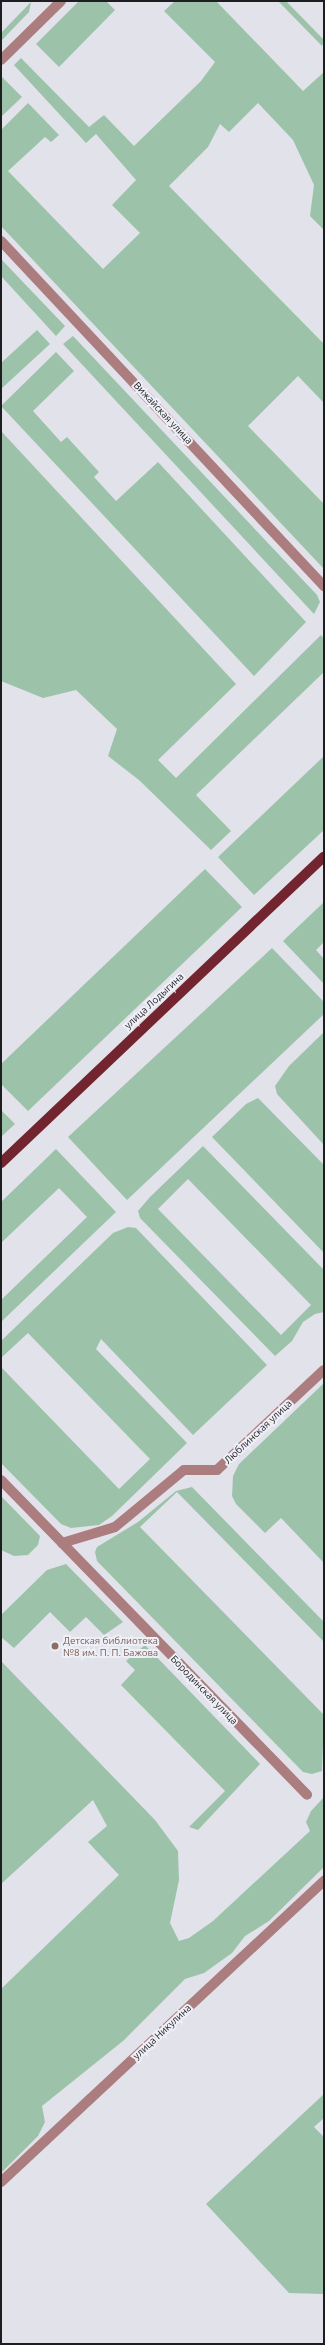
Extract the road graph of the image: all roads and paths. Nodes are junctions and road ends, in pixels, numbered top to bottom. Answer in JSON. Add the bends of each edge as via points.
{"nodes":[{"id":1,"x":60,"y":1,"type":"edge"},
{"id":2,"x":1,"y":60,"type":"edge"},
{"id":3,"x":1,"y":241,"type":"edge"},
{"id":4,"x":324,"y":586,"type":"edge"},
{"id":5,"x":324,"y":858,"type":"edge"},
{"id":6,"x":1,"y":1163,"type":"edge"},
{"id":7,"x":324,"y":1370,"type":"edge"},
{"id":8,"x":1,"y":1480,"type":"edge"},
{"id":9,"x":62,"y":1543,"type":"junction"},
{"id":10,"x":307,"y":1795,"type":"dead end"},
{"id":11,"x":324,"y":1881,"type":"edge"},
{"id":12,"x":1,"y":2182,"type":"edge"}],
"edges":[{"from":1,"to":2,"type":"street"},
{"from":3,"to":4,"type":"street","name":"Вижайская улица"},
{"from":5,"to":6,"type":"main road","name":"улица Лодыгина"},
{"from":7,"to":9,"type":"street","name":"Люблинская улица","via":[[217,1470],[184,1470],[115,1527]]},
{"from":8,"to":9,"type":"street","name":"Бородинская улица"},
{"from":9,"to":10,"type":"street","name":"Бородинская улица"},
{"from":11,"to":12,"type":"street","name":"улица Никулина"}]}
